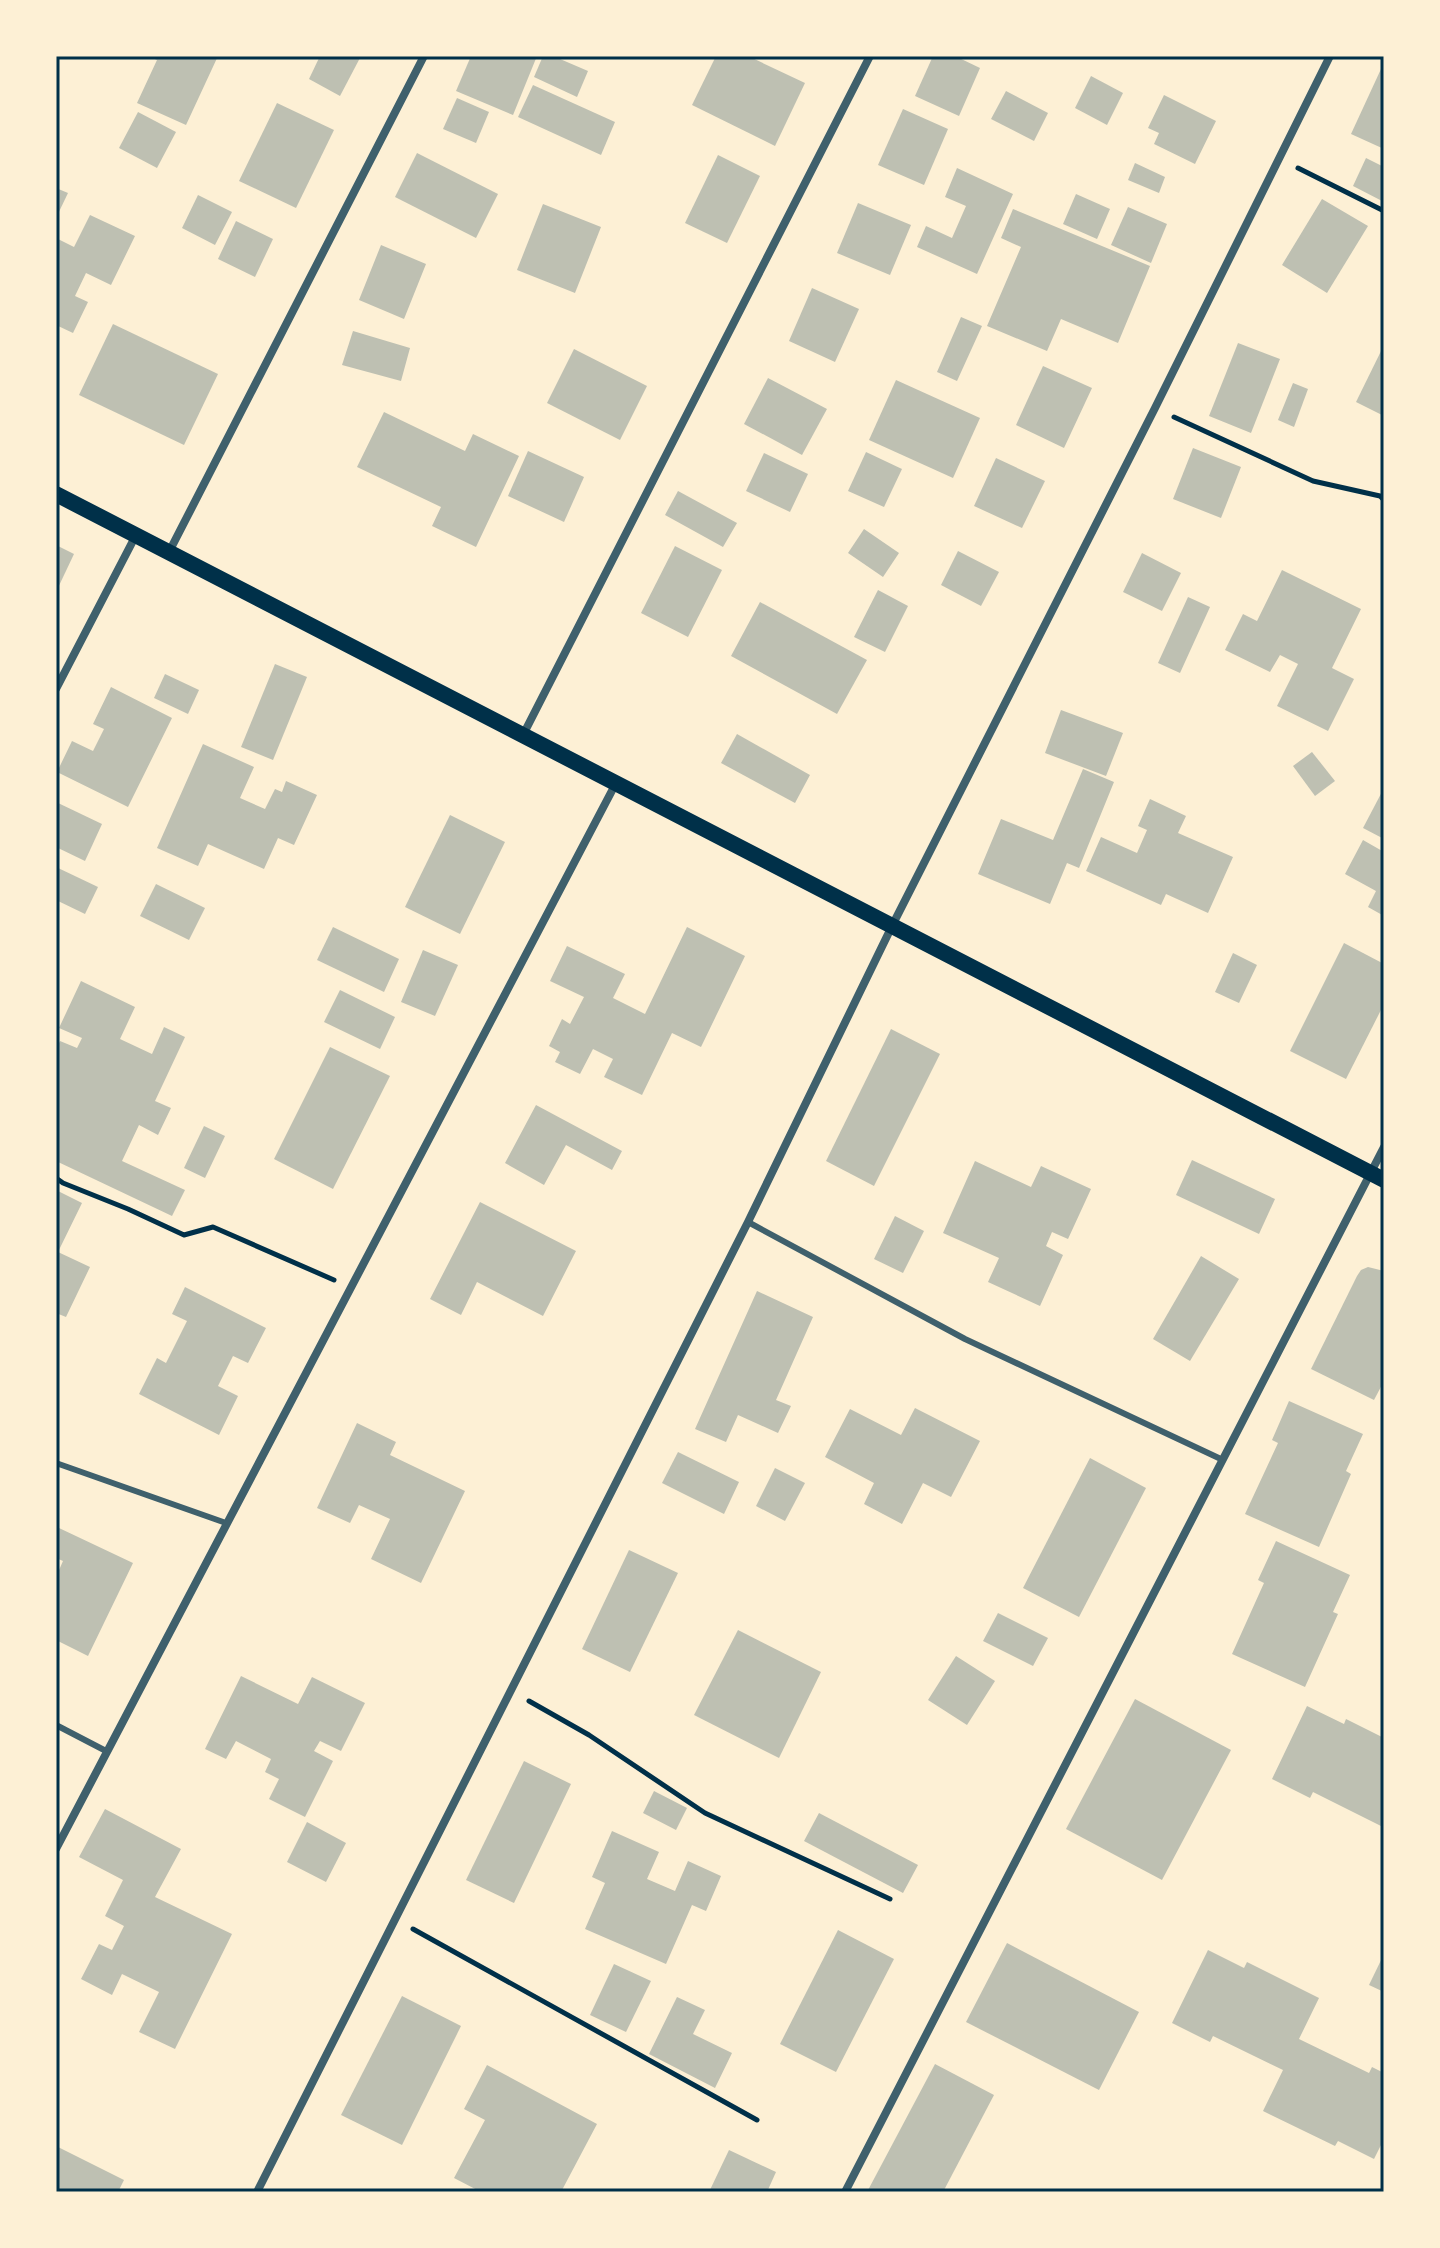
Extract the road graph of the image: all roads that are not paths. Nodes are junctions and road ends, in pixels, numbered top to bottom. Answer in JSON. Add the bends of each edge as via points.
{"nodes":[{"id":1,"x":424,"y":56,"type":"edge"},
{"id":2,"x":870,"y":56,"type":"edge"},
{"id":3,"x":1330,"y":56,"type":"edge"},
{"id":4,"x":56,"y":494,"type":"edge"},
{"id":5,"x":136,"y":535,"type":"junction"},
{"id":6,"x":169,"y":552,"type":"junction"},
{"id":7,"x":56,"y":689,"type":"edge"},
{"id":8,"x":523,"y":735,"type":"junction"},
{"id":9,"x":616,"y":783,"type":"junction"},
{"id":10,"x":892,"y":926,"type":"junction"},
{"id":11,"x":1384,"y":1147,"type":"edge"},
{"id":12,"x":1378,"y":1176,"type":"edge"},
{"id":13,"x":748,"y":1222,"type":"junction"},
{"id":14,"x":1223,"y":1460,"type":"junction"},
{"id":15,"x":56,"y":1463,"type":"edge"},
{"id":16,"x":226,"y":1523,"type":"junction"},
{"id":17,"x":56,"y":1725,"type":"edge"},
{"id":18,"x":106,"y":1751,"type":"junction"},
{"id":19,"x":56,"y":1849,"type":"edge"},
{"id":20,"x":257,"y":2192,"type":"edge"},
{"id":21,"x":845,"y":2192,"type":"edge"}],
"edges":[{"from":1,"to":6,"type":"street"},
{"from":2,"to":8,"type":"street"},
{"from":3,"to":10,"type":"street"},
{"from":4,"to":5,"type":"main road"},
{"from":5,"to":6,"type":"main road"},
{"from":5,"to":7,"type":"street"},
{"from":6,"to":8,"type":"main road"},
{"from":8,"to":9,"type":"main road"},
{"from":9,"to":10,"type":"main road"},
{"from":9,"to":16,"type":"street"},
{"from":10,"to":12,"type":"main road"},
{"from":10,"to":13,"type":"street"},
{"from":11,"to":12,"type":"street"},
{"from":12,"to":14,"type":"street"},
{"from":13,"to":14,"type":"lane","via":[[965,1339]]},
{"from":13,"to":20,"type":"street"},
{"from":14,"to":21,"type":"street"},
{"from":15,"to":16,"type":"lane"},
{"from":16,"to":18,"type":"street"},
{"from":17,"to":18,"type":"lane"},
{"from":18,"to":19,"type":"street"}]}
